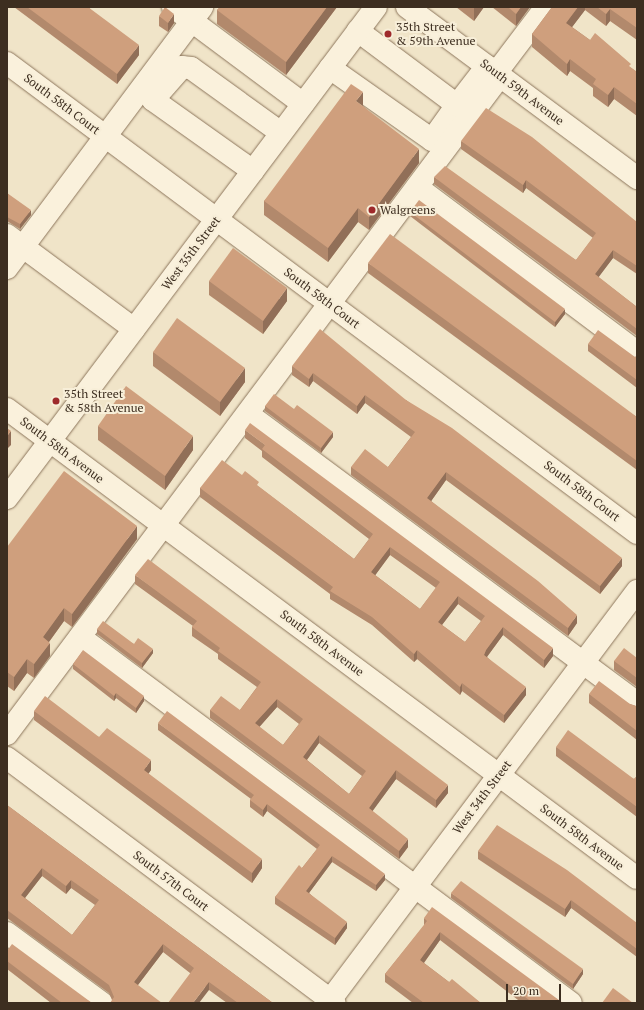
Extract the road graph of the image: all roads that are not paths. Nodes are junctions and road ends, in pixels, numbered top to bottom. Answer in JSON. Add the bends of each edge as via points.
{"nodes":[{"id":1,"x":173,"y":7,"type":"edge"},
{"id":2,"x":376,"y":7,"type":"edge"},
{"id":3,"x":407,"y":7,"type":"edge"},
{"id":4,"x":546,"y":7,"type":"edge"},
{"id":5,"x":197,"y":14,"type":"edge"},
{"id":6,"x":358,"y":31,"type":"junction"},
{"id":7,"x":7,"y":62,"type":"edge"},
{"id":8,"x":330,"y":68,"type":"junction"},
{"id":9,"x":494,"y":72,"type":"junction"},
{"id":10,"x":304,"y":104,"type":"junction"},
{"id":11,"x":457,"y":105,"type":"junction"},
{"id":12,"x":281,"y":133,"type":"junction"},
{"id":13,"x":106,"y":136,"type":"junction"},
{"id":14,"x":252,"y":171,"type":"junction"},
{"id":15,"x":637,"y":178,"type":"edge"},
{"id":16,"x":417,"y":187,"type":"junction"},
{"id":17,"x":217,"y":219,"type":"junction"},
{"id":18,"x":15,"y":241,"type":"edge"},
{"id":19,"x":7,"y":268,"type":"edge"},
{"id":20,"x":330,"y":303,"type":"junction"},
{"id":21,"x":134,"y":329,"type":"junction"},
{"id":22,"x":637,"y":352,"type":"edge"},
{"id":23,"x":7,"y":408,"type":"edge"},
{"id":24,"x":248,"y":414,"type":"junction"},
{"id":25,"x":50,"y":441,"type":"junction"},
{"id":26,"x":7,"y":498,"type":"edge"},
{"id":27,"x":164,"y":525,"type":"junction"},
{"id":28,"x":637,"y":532,"type":"edge"},
{"id":29,"x":637,"y":591,"type":"edge"},
{"id":30,"x":80,"y":637,"type":"junction"},
{"id":31,"x":583,"y":662,"type":"junction"},
{"id":32,"x":637,"y":703,"type":"edge"},
{"id":33,"x":7,"y":734,"type":"edge"},
{"id":34,"x":7,"y":758,"type":"edge"},
{"id":35,"x":499,"y":775,"type":"junction"},
{"id":36,"x":637,"y":878,"type":"edge"},
{"id":37,"x":415,"y":886,"type":"junction"},
{"id":38,"x":7,"y":933,"type":"edge"},
{"id":39,"x":331,"y":1002,"type":"edge"},
{"id":40,"x":102,"y":1003,"type":"edge"},
{"id":41,"x":571,"y":1003,"type":"edge"}],
"edges":[{"from":1,"to":5,"type":"street"},
{"from":2,"to":6,"type":"street","name":"West 35th Street"},
{"from":3,"to":9,"type":"street","name":"South 59th Avenue"},
{"from":4,"to":9,"type":"street"},
{"from":5,"to":10,"type":"street"},
{"from":5,"to":13,"type":"street"},
{"from":6,"to":8,"type":"street","name":"West 35th Street"},
{"from":6,"to":11,"type":"street"},
{"from":7,"to":13,"type":"street","name":"South 58th Court"},
{"from":8,"to":10,"type":"street","name":"West 35th Street"},
{"from":8,"to":11,"type":"street","via":[[432,140]]},
{"from":9,"to":11,"type":"street"},
{"from":9,"to":15,"type":"street","name":"South 59th Avenue"},
{"from":9,"to":16,"type":"street"},
{"from":10,"to":12,"type":"street","name":"West 35th Street"},
{"from":12,"to":14,"type":"street","name":"West 35th Street"},
{"from":12,"to":14,"type":"street","via":[[191,68],[182,67],[153,100]]},
{"from":13,"to":17,"type":"street","name":"South 58th Court"},
{"from":13,"to":18,"type":"street"},
{"from":14,"to":17,"type":"street","name":"West 35th Street"},
{"from":16,"to":20,"type":"street"},
{"from":16,"to":22,"type":"street"},
{"from":17,"to":20,"type":"street","name":"South 58th Court"},
{"from":17,"to":21,"type":"street","name":"West 35th Street"},
{"from":18,"to":19,"type":"street"},
{"from":18,"to":21,"type":"street"},
{"from":20,"to":24,"type":"street"},
{"from":20,"to":28,"type":"street","name":"South 58th Court"},
{"from":21,"to":25,"type":"street","name":"West 35th Street"},
{"from":23,"to":25,"type":"street","name":"South 58th Avenue"},
{"from":24,"to":27,"type":"street"},
{"from":24,"to":31,"type":"street"},
{"from":25,"to":26,"type":"street","name":"West 35th Street"},
{"from":25,"to":27,"type":"street","name":"South 58th Avenue"},
{"from":27,"to":30,"type":"street"},
{"from":27,"to":35,"type":"street","name":"South 58th Avenue"},
{"from":29,"to":31,"type":"street","name":"West 34th Street"},
{"from":30,"to":33,"type":"street"},
{"from":30,"to":37,"type":"street"},
{"from":31,"to":32,"type":"street"},
{"from":31,"to":35,"type":"street","name":"West 34th Street"},
{"from":34,"to":39,"type":"street","name":"South 57th Court"},
{"from":35,"to":36,"type":"street","name":"South 58th Avenue"},
{"from":35,"to":37,"type":"street","name":"West 34th Street"},
{"from":37,"to":39,"type":"street","name":"West 34th Street"},
{"from":37,"to":41,"type":"street"},
{"from":38,"to":40,"type":"street"}]}
